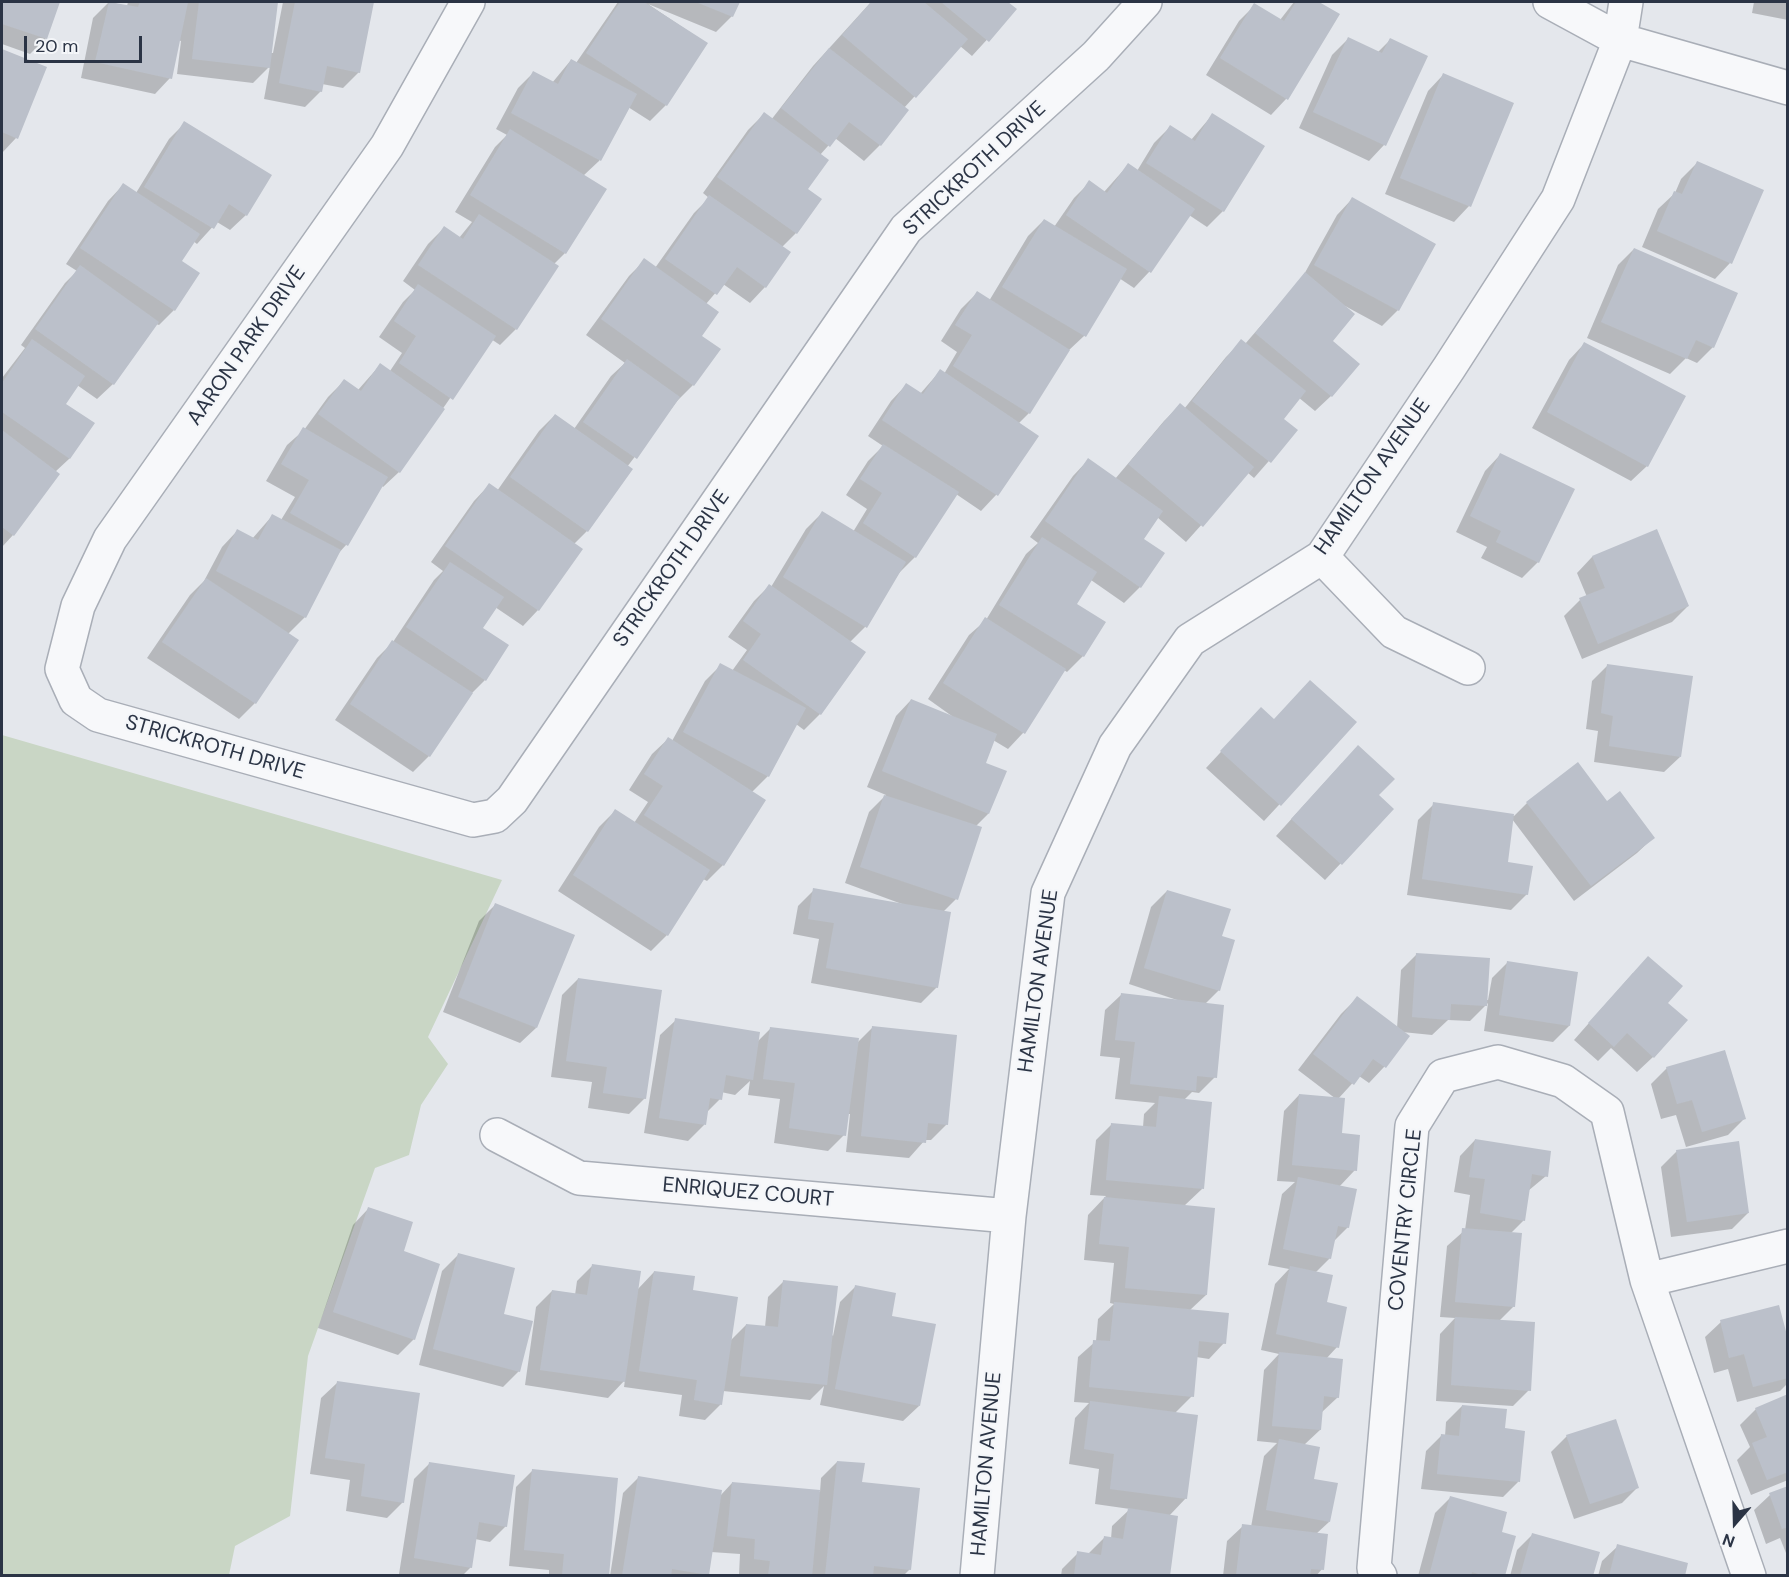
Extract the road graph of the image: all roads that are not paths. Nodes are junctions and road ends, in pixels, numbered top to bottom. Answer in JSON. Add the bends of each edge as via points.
{"nodes":[{"id":1,"x":468,"y":2,"type":"edge"},
{"id":2,"x":1145,"y":2,"type":"edge"},
{"id":3,"x":1550,"y":2,"type":"edge"},
{"id":4,"x":1626,"y":2,"type":"edge"},
{"id":5,"x":1620,"y":40,"type":"junction"},
{"id":6,"x":1788,"y":88,"type":"edge"},
{"id":7,"x":1322,"y":557,"type":"junction"},
{"id":8,"x":1468,"y":668,"type":"dead end"},
{"id":9,"x":76,"y":700,"type":"joint"},
{"id":10,"x":497,"y":1135,"type":"dead end"},
{"id":11,"x":1009,"y":1216,"type":"junction"},
{"id":12,"x":1788,"y":1246,"type":"edge"},
{"id":13,"x":1647,"y":1280,"type":"junction"},
{"id":14,"x":977,"y":1575,"type":"edge"},
{"id":15,"x":1380,"y":1575,"type":"edge"},
{"id":16,"x":1749,"y":1575,"type":"edge"}],
"edges":[{"from":1,"to":9,"type":"street","name":"AARON PARK DRIVE","via":[[387,146],[110,539],[78,606],[62,669]]},
{"from":2,"to":9,"type":"street","name":"STRICKROTH DRIVE","via":[[1096,56],[906,229],[512,800],[495,816],[472,820],[98,715]]},
{"from":3,"to":5,"type":"street"},
{"from":4,"to":5,"type":"street","name":"HAMILTON AVENUE"},
{"from":5,"to":6,"type":"street"},
{"from":5,"to":7,"type":"street","name":"HAMILTON AVENUE","via":[[1558,199]]},
{"from":7,"to":8,"type":"street","via":[[1394,632]]},
{"from":7,"to":11,"type":"street","name":"HAMILTON AVENUE","via":[[1190,640],[1115,746],[1048,893]]},
{"from":10,"to":11,"type":"street","name":"ENRIQUEZ COURT","via":[[579,1178]]},
{"from":11,"to":14,"type":"street","name":"HAMILTON AVENUE"},
{"from":12,"to":13,"type":"street"},
{"from":13,"to":15,"type":"street","name":"COVENTRY CIRCLE","via":[[1607,1112],[1563,1081],[1498,1062],[1443,1076],[1412,1126],[1374,1568]]},
{"from":13,"to":16,"type":"street","name":"COVENTRY CIRCLE"}]}
